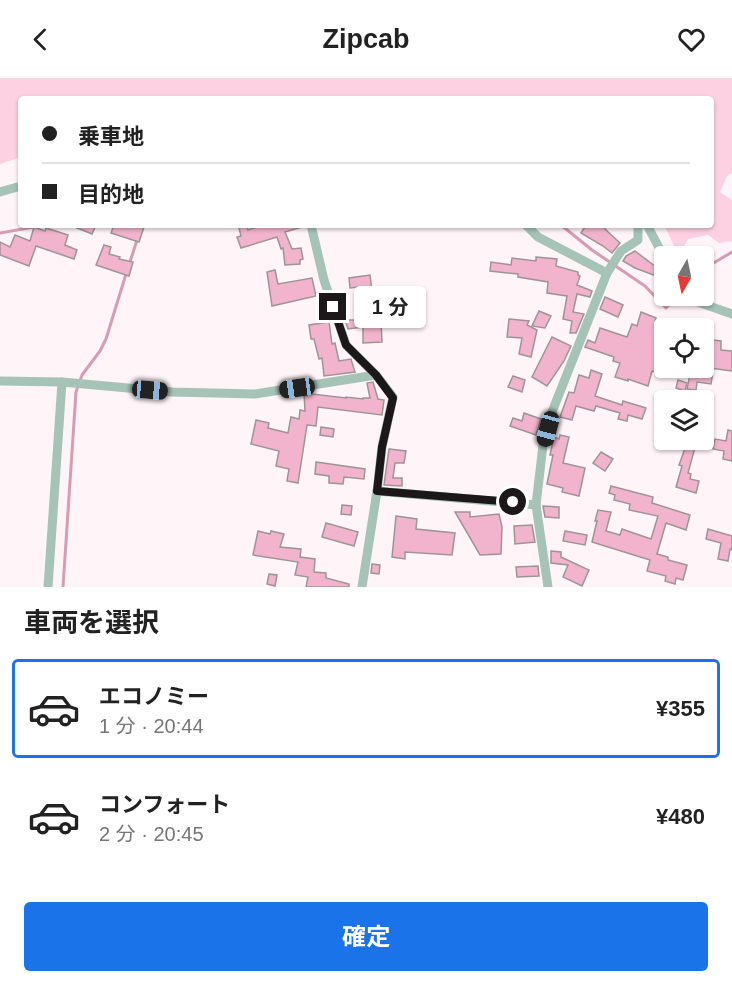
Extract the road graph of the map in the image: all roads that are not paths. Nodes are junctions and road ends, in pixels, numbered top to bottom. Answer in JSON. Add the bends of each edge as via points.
{"nodes":[{"id":1,"x":18,"y":187,"type":"edge"},
{"id":2,"x":0,"y":192,"type":"edge"},
{"id":3,"x":312,"y":228,"type":"edge"},
{"id":4,"x":529,"y":228,"type":"edge"},
{"id":5,"x":638,"y":228,"type":"edge"},
{"id":6,"x":649,"y":228,"type":"edge"},
{"id":7,"x":658,"y":246,"type":"edge"},
{"id":8,"x":607,"y":273,"type":"junction"},
{"id":9,"x":709,"y":306,"type":"edge"},
{"id":10,"x":732,"y":314,"type":"edge"},
{"id":11,"x":376,"y":375,"type":"junction"},
{"id":12,"x":0,"y":381,"type":"edge"},
{"id":13,"x":62,"y":382,"type":"junction"},
{"id":14,"x":377,"y":491,"type":"junction"},
{"id":15,"x":536,"y":505,"type":"junction"},
{"id":16,"x":48,"y":587,"type":"edge"},
{"id":17,"x":362,"y":587,"type":"edge"},
{"id":18,"x":548,"y":587,"type":"edge"}],
"edges":[{"from":1,"to":2,"type":"street"},
{"from":3,"to":11,"type":"street","via":[[346,345]]},
{"from":4,"to":8,"type":"street","via":[[538,237]]},
{"from":5,"to":8,"type":"street","via":[[638,240],[621,251]]},
{"from":6,"to":7,"type":"street"},
{"from":8,"to":15,"type":"street","via":[[552,412],[543,445]]},
{"from":9,"to":10,"type":"street"},
{"from":11,"to":13,"type":"street","via":[[255,394],[172,392]]},
{"from":11,"to":14,"type":"street","via":[[393,398]]},
{"from":12,"to":13,"type":"street"},
{"from":13,"to":16,"type":"street"},
{"from":14,"to":15,"type":"street"},
{"from":14,"to":17,"type":"street"},
{"from":15,"to":18,"type":"street"}]}
